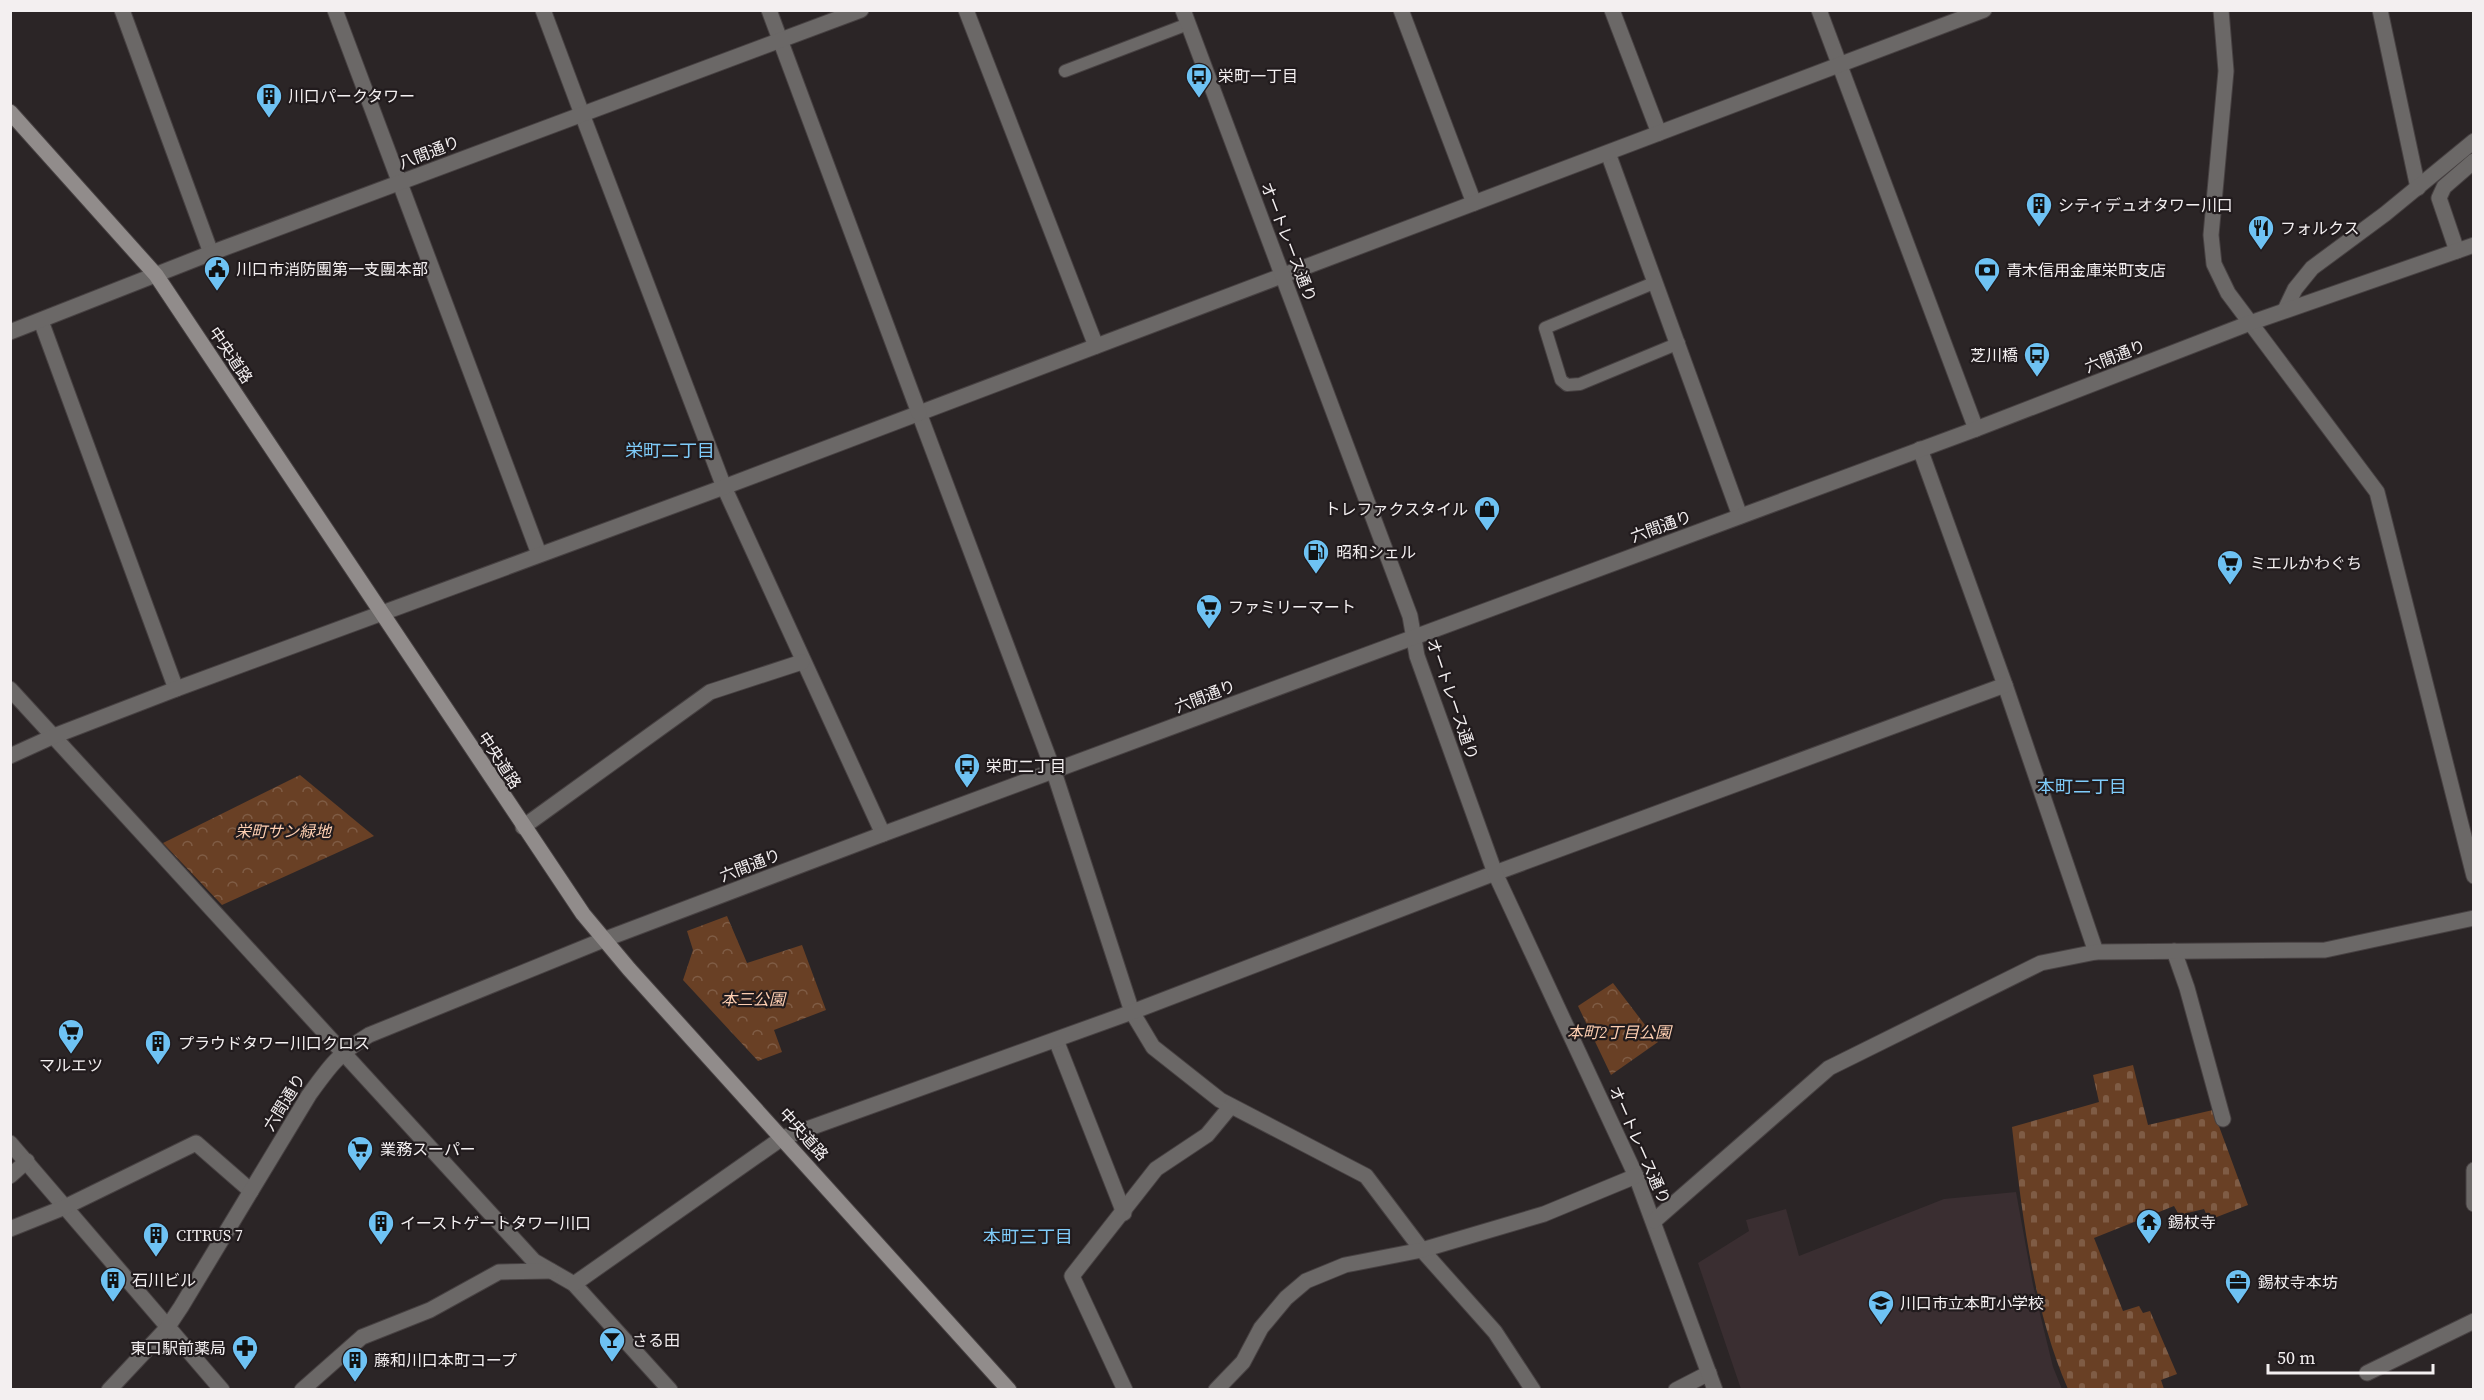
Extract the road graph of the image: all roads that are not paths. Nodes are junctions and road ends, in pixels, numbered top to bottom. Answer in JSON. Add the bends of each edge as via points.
{"nodes":[{"id":1,"x":122,"y":10,"type":"edge"},
{"id":2,"x":335,"y":10,"type":"edge"},
{"id":3,"x":543,"y":10,"type":"edge"},
{"id":4,"x":769,"y":10,"type":"edge"},
{"id":5,"x":861,"y":10,"type":"edge"},
{"id":6,"x":966,"y":10,"type":"edge"},
{"id":7,"x":1401,"y":10,"type":"edge"},
{"id":8,"x":1612,"y":10,"type":"edge"},
{"id":9,"x":1819,"y":10,"type":"edge"},
{"id":10,"x":1984,"y":10,"type":"edge"},
{"id":11,"x":2221,"y":10,"type":"edge"},
{"id":12,"x":2380,"y":10,"type":"edge"},
{"id":13,"x":1185,"y":17,"type":"edge"},
{"id":14,"x":780,"y":41,"type":"junction"},
{"id":15,"x":1839,"y":65,"type":"junction"},
{"id":16,"x":1065,"y":71,"type":"dead end"},
{"id":17,"x":10,"y":112,"type":"edge"},
{"id":18,"x":582,"y":114,"type":"junction"},
{"id":19,"x":1659,"y":133,"type":"junction"},
{"id":20,"x":2474,"y":141,"type":"edge"},
{"id":21,"x":1608,"y":153,"type":"junction"},
{"id":22,"x":2474,"y":161,"type":"edge"},
{"id":23,"x":399,"y":183,"type":"junction"},
{"id":24,"x":2418,"y":188,"type":"junction"},
{"id":25,"x":1474,"y":203,"type":"junction"},
{"id":26,"x":2474,"y":245,"type":"edge"},
{"id":27,"x":2457,"y":250,"type":"junction"},
{"id":28,"x":211,"y":254,"type":"junction"},
{"id":29,"x":1283,"y":274,"type":"junction"},
{"id":30,"x":156,"y":275,"type":"junction"},
{"id":31,"x":1656,"y":282,"type":"junction"},
{"id":32,"x":2285,"y":310,"type":"junction"},
{"id":33,"x":41,"y":321,"type":"junction"},
{"id":34,"x":2250,"y":323,"type":"junction"},
{"id":35,"x":10,"y":332,"type":"edge"},
{"id":36,"x":1679,"y":343,"type":"junction"},
{"id":37,"x":1096,"y":346,"type":"junction"},
{"id":38,"x":919,"y":413,"type":"junction"},
{"id":39,"x":1976,"y":429,"type":"junction"},
{"id":40,"x":1920,"y":449,"type":"junction"},
{"id":41,"x":724,"y":487,"type":"junction"},
{"id":42,"x":1740,"y":516,"type":"junction"},
{"id":43,"x":539,"y":554,"type":"junction"},
{"id":44,"x":384,"y":614,"type":"junction"},
{"id":45,"x":1413,"y":636,"type":"junction"},
{"id":46,"x":802,"y":662,"type":"junction"},
{"id":47,"x":2005,"y":685,"type":"junction"},
{"id":48,"x":10,"y":689,"type":"edge"},
{"id":49,"x":176,"y":689,"type":"junction"},
{"id":50,"x":54,"y":736,"type":"junction"},
{"id":51,"x":10,"y":756,"type":"edge"},
{"id":52,"x":1054,"y":772,"type":"junction"},
{"id":53,"x":523,"y":827,"type":"junction"},
{"id":54,"x":883,"y":834,"type":"junction"},
{"id":55,"x":1495,"y":873,"type":"junction"},
{"id":56,"x":2474,"y":876,"type":"edge"},
{"id":57,"x":2474,"y":918,"type":"edge"},
{"id":58,"x":603,"y":940,"type":"junction"},
{"id":59,"x":2174,"y":951,"type":"junction"},
{"id":60,"x":2096,"y":952,"type":"junction"},
{"id":61,"x":1132,"y":1012,"type":"junction"},
{"id":62,"x":1056,"y":1040,"type":"junction"},
{"id":63,"x":343,"y":1051,"type":"junction"},
{"id":64,"x":1231,"y":1106,"type":"junction"},
{"id":65,"x":2223,"y":1119,"type":"dead end"},
{"id":66,"x":782,"y":1138,"type":"junction"},
{"id":67,"x":10,"y":1143,"type":"edge"},
{"id":68,"x":27,"y":1161,"type":"junction"},
{"id":69,"x":2474,"y":1170,"type":"edge"},
{"id":70,"x":10,"y":1176,"type":"edge"},
{"id":71,"x":1636,"y":1176,"type":"junction"},
{"id":72,"x":251,"y":1191,"type":"junction"},
{"id":73,"x":2474,"y":1204,"type":"edge"},
{"id":74,"x":65,"y":1207,"type":"junction"},
{"id":75,"x":1124,"y":1213,"type":"junction"},
{"id":76,"x":1654,"y":1221,"type":"junction"},
{"id":77,"x":10,"y":1229,"type":"edge"},
{"id":78,"x":1422,"y":1250,"type":"junction"},
{"id":79,"x":552,"y":1271,"type":"junction"},
{"id":80,"x":574,"y":1284,"type":"junction"},
{"id":81,"x":2474,"y":1321,"type":"edge"},
{"id":82,"x":166,"y":1328,"type":"junction"},
{"id":83,"x":1709,"y":1372,"type":"junction"},
{"id":84,"x":2367,"y":1373,"type":"dead end"},
{"id":85,"x":109,"y":1389,"type":"edge"},
{"id":86,"x":222,"y":1389,"type":"edge"},
{"id":87,"x":302,"y":1389,"type":"edge"},
{"id":88,"x":670,"y":1389,"type":"edge"},
{"id":89,"x":1009,"y":1389,"type":"edge"},
{"id":90,"x":1125,"y":1389,"type":"edge"},
{"id":91,"x":1216,"y":1389,"type":"edge"},
{"id":92,"x":1533,"y":1389,"type":"edge"},
{"id":93,"x":1676,"y":1389,"type":"edge"},
{"id":94,"x":1715,"y":1389,"type":"edge"}],
"edges":[{"from":1,"to":28,"type":"street"},
{"from":2,"to":23,"type":"street"},
{"from":3,"to":18,"type":"street"},
{"from":4,"to":14,"type":"street"},
{"from":5,"to":14,"type":"street","name":"八間通り"},
{"from":6,"to":37,"type":"street"},
{"from":7,"to":25,"type":"street"},
{"from":8,"to":19,"type":"street"},
{"from":9,"to":15,"type":"street"},
{"from":10,"to":15,"type":"street"},
{"from":11,"to":34,"type":"street","via":[[2226,71],[2211,235],[2214,264],[2228,293]]},
{"from":12,"to":24,"type":"street"},
{"from":13,"to":16,"type":"lane"},
{"from":13,"to":29,"type":"street","name":"オートレース通り"},
{"from":14,"to":18,"type":"street","name":"八間通り"},
{"from":14,"to":38,"type":"street"},
{"from":15,"to":19,"type":"street"},
{"from":15,"to":39,"type":"street"},
{"from":17,"to":30,"type":"main road","name":"中央道路"},
{"from":18,"to":23,"type":"street","name":"八間通り"},
{"from":18,"to":41,"type":"street"},
{"from":19,"to":21,"type":"street"},
{"from":20,"to":24,"type":"street"},
{"from":21,"to":25,"type":"street"},
{"from":21,"to":31,"type":"street"},
{"from":22,"to":27,"type":"street","via":[[2444,187],[2439,198]]},
{"from":23,"to":28,"type":"street","name":"八間通り"},
{"from":23,"to":43,"type":"street"},
{"from":24,"to":32,"type":"street","via":[[2312,268]]},
{"from":25,"to":29,"type":"street"},
{"from":26,"to":27,"type":"street","name":"六間通り"},
{"from":27,"to":32,"type":"street","name":"六間通り"},
{"from":28,"to":30,"type":"street","name":"八間通り"},
{"from":29,"to":37,"type":"street"},
{"from":29,"to":45,"type":"street","name":"オートレース通り","via":[[1410,616]]},
{"from":30,"to":33,"type":"street","name":"八間通り"},
{"from":30,"to":44,"type":"main road","name":"中央道路"},
{"from":31,"to":36,"type":"street"},
{"from":31,"to":36,"type":"lane","via":[[1545,328],[1561,380],[1567,385],[1580,384]]},
{"from":32,"to":34,"type":"street","name":"六間通り"},
{"from":33,"to":35,"type":"street","name":"八間通り"},
{"from":33,"to":49,"type":"street"},
{"from":34,"to":39,"type":"street","name":"六間通り"},
{"from":34,"to":56,"type":"street","via":[[2377,492]]},
{"from":36,"to":42,"type":"street"},
{"from":37,"to":38,"type":"street"},
{"from":38,"to":41,"type":"street"},
{"from":38,"to":52,"type":"street"},
{"from":39,"to":40,"type":"street","name":"六間通り"},
{"from":40,"to":42,"type":"street","name":"六間通り"},
{"from":40,"to":47,"type":"street"},
{"from":41,"to":43,"type":"street"},
{"from":41,"to":46,"type":"street"},
{"from":42,"to":45,"type":"street","name":"六間通り"},
{"from":43,"to":44,"type":"street"},
{"from":44,"to":49,"type":"street"},
{"from":44,"to":53,"type":"main road","name":"中央道路"},
{"from":45,"to":52,"type":"street","name":"六間通り"},
{"from":45,"to":55,"type":"street","name":"オートレース通り"},
{"from":46,"to":53,"type":"street","via":[[710,692]]},
{"from":46,"to":54,"type":"street"},
{"from":47,"to":55,"type":"street"},
{"from":47,"to":60,"type":"street"},
{"from":48,"to":50,"type":"street"},
{"from":49,"to":50,"type":"street"},
{"from":50,"to":51,"type":"street"},
{"from":50,"to":63,"type":"street"},
{"from":52,"to":54,"type":"street","name":"六間通り"},
{"from":52,"to":61,"type":"street"},
{"from":53,"to":58,"type":"main road","name":"中央道路"},
{"from":54,"to":58,"type":"street","name":"六間通り"},
{"from":55,"to":61,"type":"street"},
{"from":55,"to":71,"type":"street","name":"オートレース通り"},
{"from":57,"to":59,"type":"street","via":[[2325,950]]},
{"from":58,"to":63,"type":"street","name":"六間通り","via":[[402,1020]]},
{"from":58,"to":66,"type":"main road","name":"中央道路"},
{"from":59,"to":60,"type":"street"},
{"from":59,"to":65,"type":"street"},
{"from":60,"to":76,"type":"street","via":[[2041,963],[1829,1068]]},
{"from":61,"to":62,"type":"street"},
{"from":61,"to":64,"type":"street","via":[[1153,1047]]},
{"from":62,"to":66,"type":"street"},
{"from":62,"to":75,"type":"street"},
{"from":63,"to":72,"type":"street","name":"六間通り","via":[[309,1095]]},
{"from":63,"to":79,"type":"street","via":[[534,1260]]},
{"from":64,"to":75,"type":"street","via":[[1208,1136],[1156,1169]]},
{"from":64,"to":78,"type":"street","via":[[1366,1176]]},
{"from":66,"to":80,"type":"street"},
{"from":66,"to":89,"type":"main road","name":"中央道路"},
{"from":67,"to":68,"type":"street"},
{"from":68,"to":70,"type":"street"},
{"from":68,"to":74,"type":"street"},
{"from":69,"to":73,"type":"street"},
{"from":71,"to":76,"type":"street","name":"オートレース通り"},
{"from":71,"to":78,"type":"street","via":[[1545,1214]]},
{"from":72,"to":74,"type":"street","via":[[196,1143]]},
{"from":72,"to":82,"type":"street","name":"六間通り"},
{"from":74,"to":77,"type":"street"},
{"from":74,"to":82,"type":"street"},
{"from":75,"to":90,"type":"street","via":[[1072,1276]]},
{"from":76,"to":83,"type":"street","name":"オートレース通り"},
{"from":78,"to":91,"type":"street","via":[[1345,1265],[1306,1281],[1286,1298],[1261,1328],[1243,1362]]},
{"from":78,"to":92,"type":"street","via":[[1495,1332]]},
{"from":79,"to":80,"type":"street"},
{"from":79,"to":87,"type":"street","via":[[499,1272],[430,1310],[362,1337]]},
{"from":80,"to":88,"type":"street"},
{"from":81,"to":84,"type":"street"},
{"from":82,"to":85,"type":"street","name":"六間通り"},
{"from":82,"to":86,"type":"street"},
{"from":83,"to":93,"type":"street"},
{"from":83,"to":94,"type":"street","name":"オートレース通り"}]}
